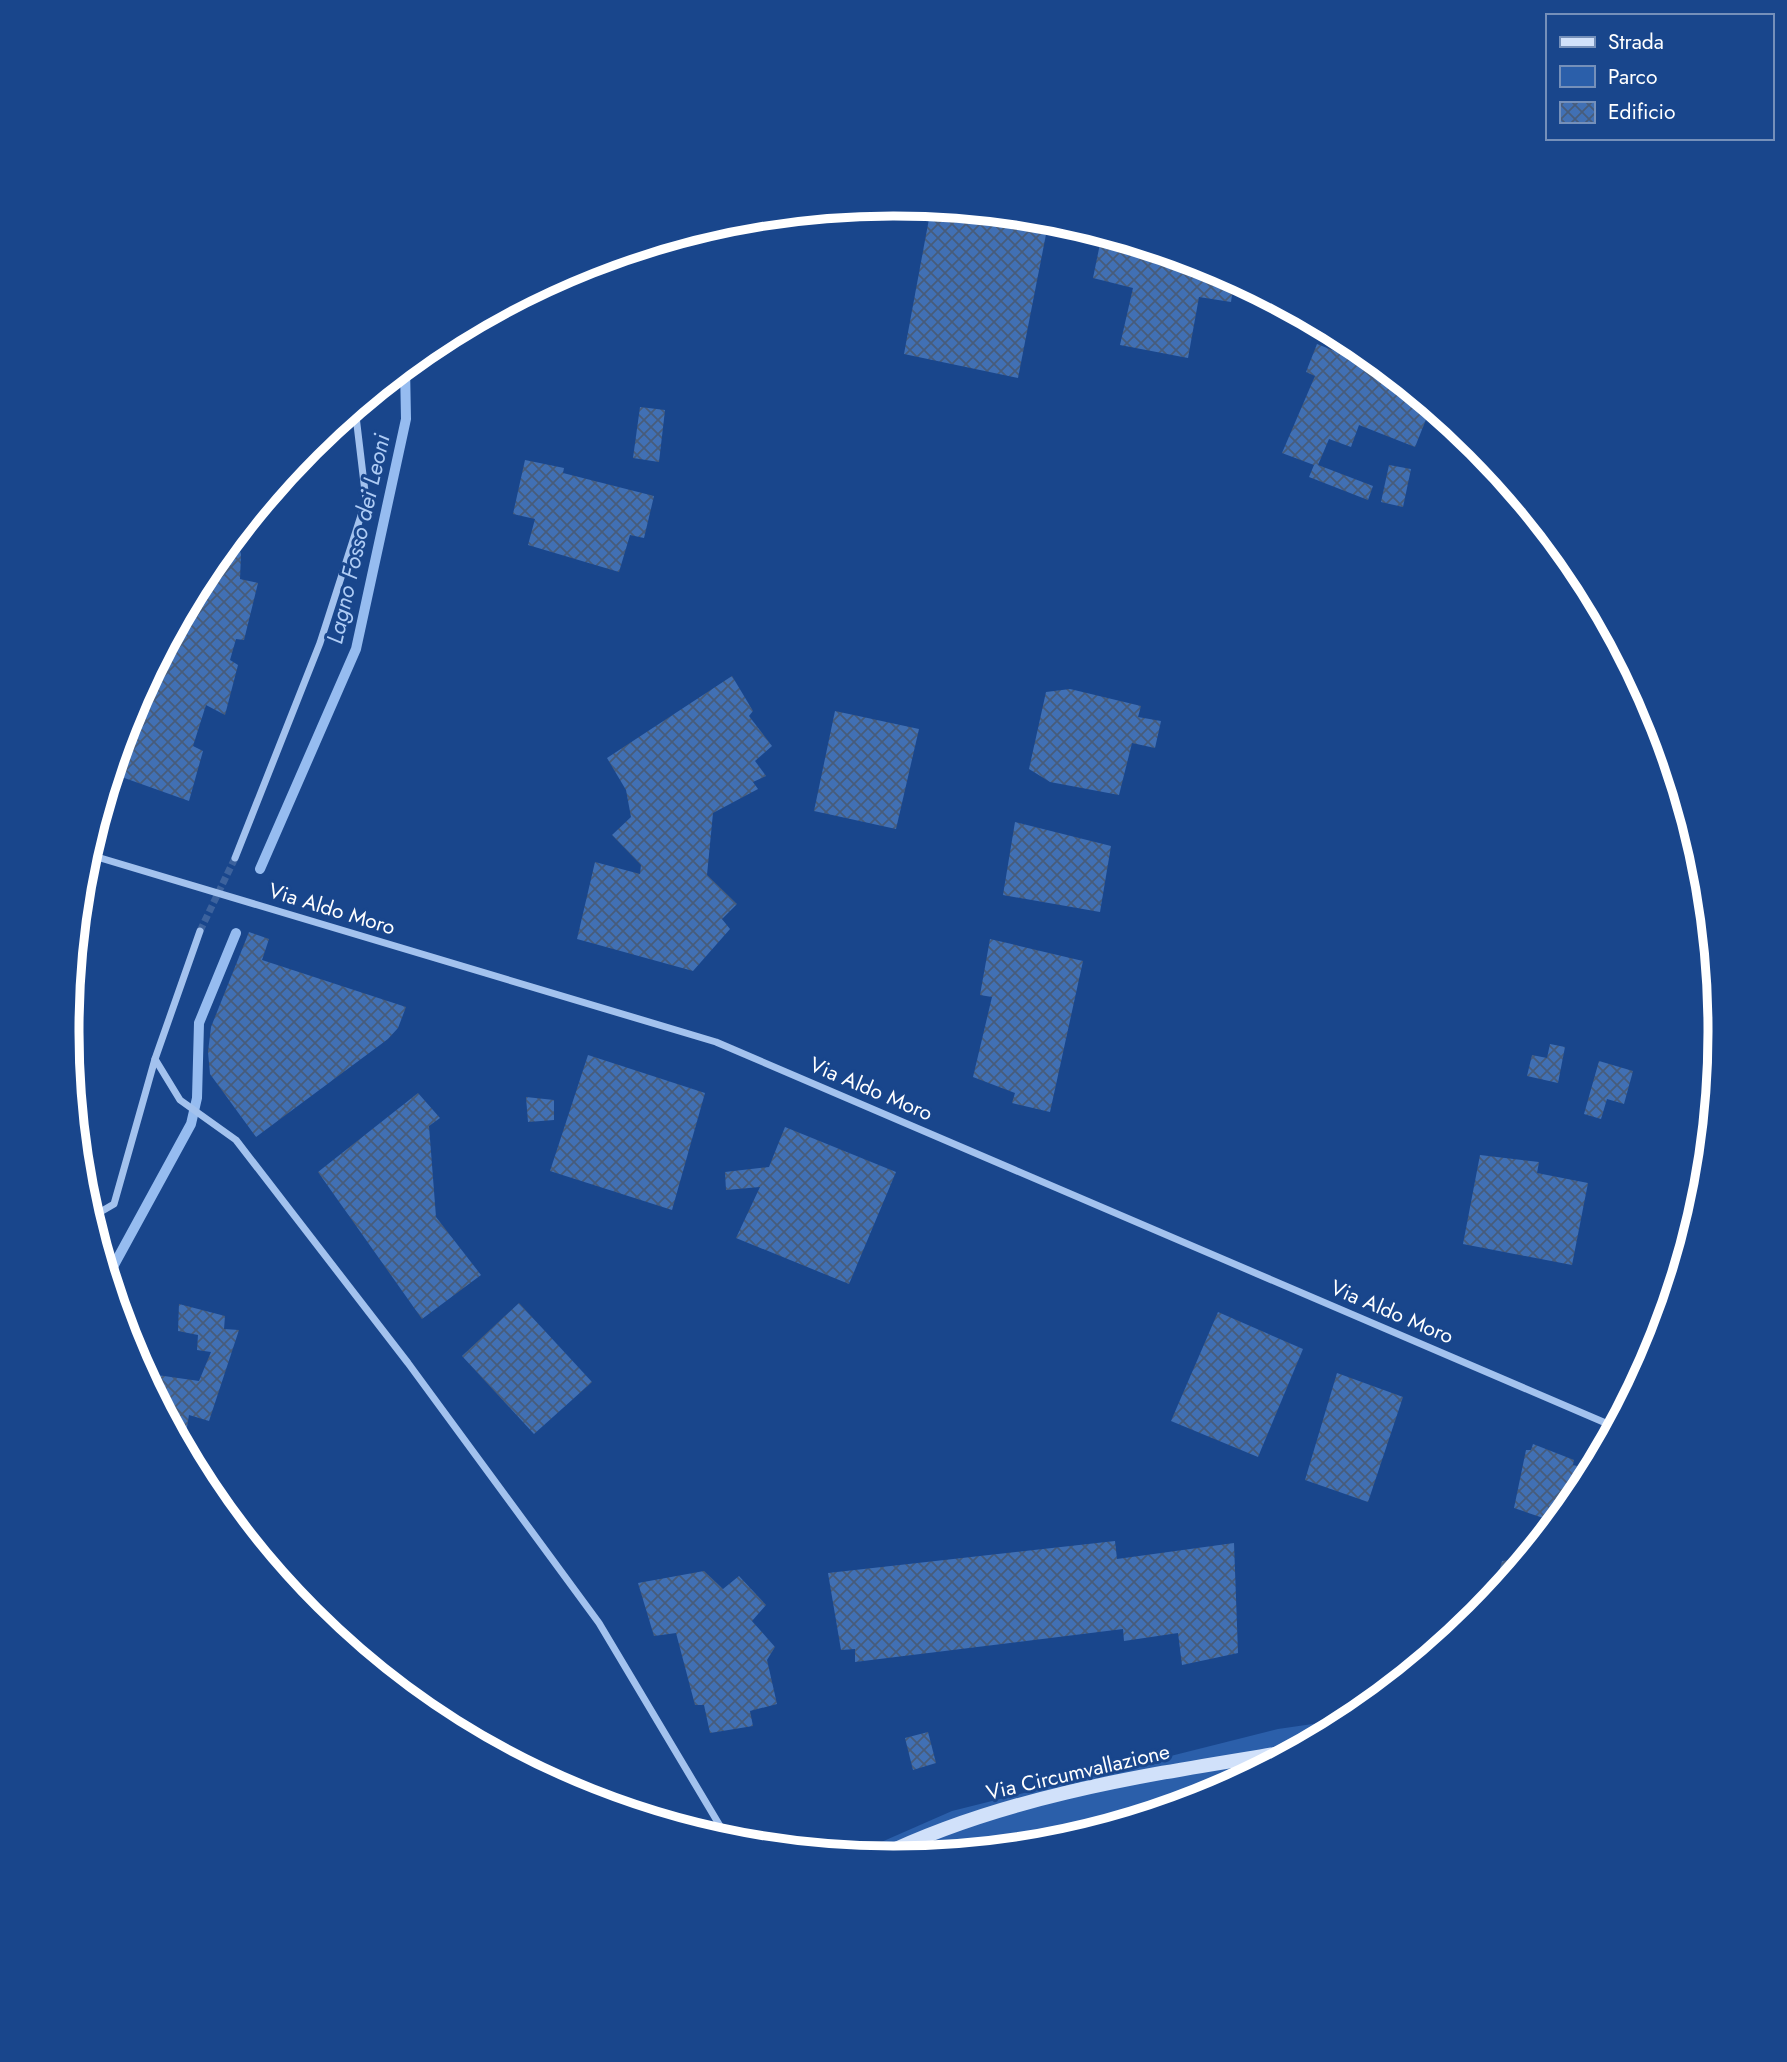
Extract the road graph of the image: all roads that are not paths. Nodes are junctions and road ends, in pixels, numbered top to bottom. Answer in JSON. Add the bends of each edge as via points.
{"nodes":[{"id":1,"x":356,"y":418,"type":"edge"},
{"id":2,"x":98,"y":857,"type":"edge"},
{"id":3,"x":235,"y":858,"type":"tunnel mouth"},
{"id":4,"x":200,"y":931,"type":"tunnel mouth"},
{"id":5,"x":155,"y":1059,"type":"junction"},
{"id":6,"x":100,"y":1212,"type":"edge"},
{"id":7,"x":1607,"y":1423,"type":"edge"},
{"id":8,"x":1265,"y":1756,"type":"edge"},
{"id":9,"x":720,"y":1827,"type":"edge"},
{"id":10,"x":908,"y":1845,"type":"edge"}],
"edges":[{"from":1,"to":3,"type":"street","via":[[366,500],[320,643]]},
{"from":2,"to":7,"type":"street","name":"Via Aldo Moro","via":[[716,1042]]},
{"from":4,"to":5,"type":"street"},
{"from":5,"to":6,"type":"street","via":[[114,1204]]},
{"from":5,"to":9,"type":"street","via":[[180,1100],[236,1140],[416,1374],[599,1623]]},
{"from":8,"to":10,"type":"main road","name":"Via Circumvallazione","via":[[1074,1791],[985,1815]]}]}
